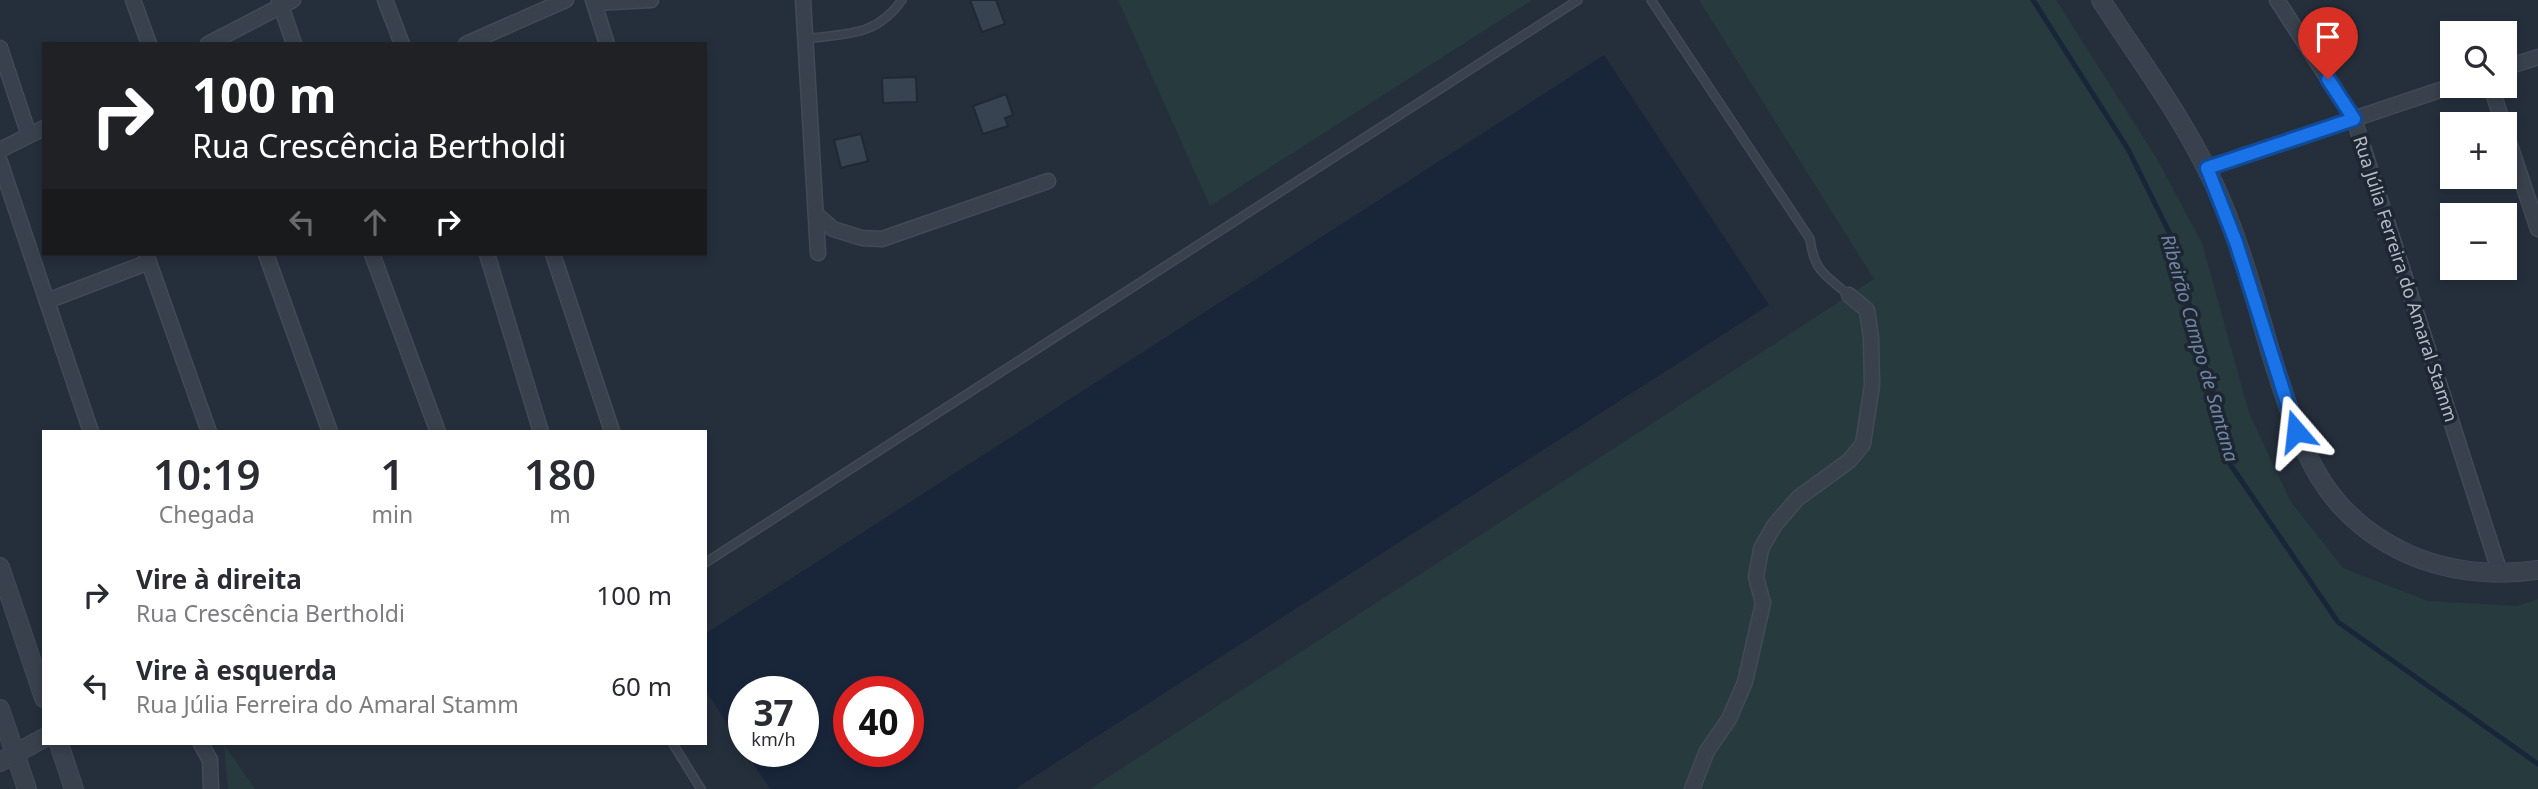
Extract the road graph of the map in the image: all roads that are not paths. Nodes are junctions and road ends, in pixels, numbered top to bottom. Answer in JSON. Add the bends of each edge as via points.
{"nodes":[{"id":1,"x":132,"y":0,"type":"edge"},
{"id":2,"x":385,"y":0,"type":"edge"},
{"id":3,"x":566,"y":0,"type":"edge"},
{"id":4,"x":651,"y":0,"type":"edge"},
{"id":5,"x":803,"y":0,"type":"edge"},
{"id":6,"x":902,"y":0,"type":"edge"},
{"id":7,"x":1578,"y":0,"type":"edge"},
{"id":8,"x":1651,"y":0,"type":"edge"},
{"id":9,"x":2101,"y":0,"type":"edge"},
{"id":10,"x":2277,"y":0,"type":"edge"},
{"id":11,"x":284,"y":2,"type":"edge"},
{"id":12,"x":593,"y":2,"type":"edge"},
{"id":13,"x":806,"y":39,"type":"junction"},
{"id":14,"x":148,"y":42,"type":"edge"},
{"id":15,"x":212,"y":42,"type":"edge"},
{"id":16,"x":294,"y":42,"type":"edge"},
{"id":17,"x":401,"y":42,"type":"edge"},
{"id":18,"x":471,"y":42,"type":"edge"},
{"id":19,"x":606,"y":42,"type":"edge"},
{"id":20,"x":0,"y":48,"type":"edge"},
{"id":21,"x":2538,"y":57,"type":"edge"},
{"id":22,"x":2517,"y":64,"type":"edge"},
{"id":23,"x":2440,"y":90,"type":"edge"},
{"id":24,"x":2354,"y":119,"type":"junction"},
{"id":25,"x":42,"y":129,"type":"edge"},
{"id":26,"x":29,"y":135,"type":"junction"},
{"id":27,"x":0,"y":150,"type":"edge"},
{"id":28,"x":0,"y":162,"type":"edge"},
{"id":29,"x":2517,"y":165,"type":"edge"},
{"id":30,"x":2207,"y":168,"type":"junction"},
{"id":31,"x":1048,"y":181,"type":"dead end"},
{"id":32,"x":816,"y":214,"type":"junction"},
{"id":33,"x":2538,"y":229,"type":"edge"},
{"id":34,"x":818,"y":253,"type":"dead end"},
{"id":35,"x":267,"y":256,"type":"edge"},
{"id":36,"x":373,"y":256,"type":"edge"},
{"id":37,"x":488,"y":256,"type":"edge"},
{"id":38,"x":555,"y":256,"type":"edge"},
{"id":39,"x":148,"y":258,"type":"edge"},
{"id":40,"x":1849,"y":295,"type":"joint"},
{"id":41,"x":47,"y":301,"type":"junction"},
{"id":42,"x":90,"y":430,"type":"edge"},
{"id":43,"x":208,"y":430,"type":"edge"},
{"id":44,"x":329,"y":430,"type":"edge"},
{"id":45,"x":437,"y":430,"type":"edge"},
{"id":46,"x":540,"y":430,"type":"edge"},
{"id":47,"x":612,"y":430,"type":"edge"},
{"id":48,"x":707,"y":562,"type":"edge"},
{"id":49,"x":0,"y":568,"type":"edge"},
{"id":50,"x":2538,"y":570,"type":"edge"},
{"id":51,"x":2500,"y":573,"type":"junction"},
{"id":52,"x":42,"y":692,"type":"edge"},
{"id":53,"x":0,"y":709,"type":"edge"},
{"id":54,"x":42,"y":739,"type":"edge"},
{"id":55,"x":59,"y":745,"type":"edge"},
{"id":56,"x":202,"y":745,"type":"edge"},
{"id":57,"x":674,"y":745,"type":"edge"},
{"id":58,"x":8,"y":758,"type":"edge"},
{"id":59,"x":27,"y":789,"type":"edge"},
{"id":60,"x":74,"y":789,"type":"edge"},
{"id":61,"x":211,"y":789,"type":"edge"},
{"id":62,"x":701,"y":789,"type":"edge"},
{"id":63,"x":1692,"y":789,"type":"edge"}],
"edges":[{"from":1,"to":14,"type":"street"},
{"from":2,"to":17,"type":"street"},
{"from":3,"to":18,"type":"street"},
{"from":4,"to":12,"type":"street"},
{"from":5,"to":13,"type":"street"},
{"from":6,"to":13,"type":"lane","via":[[884,21],[864,30]]},
{"from":7,"to":48,"type":"lane"},
{"from":8,"to":40,"type":"lane","via":[[1810,239],[1818,269]]},
{"from":9,"to":30,"type":"street"},
{"from":10,"to":24,"type":"street","name":"Rua Júlia Ferreira do Amaral Stamm"},
{"from":11,"to":15,"type":"street"},
{"from":11,"to":16,"type":"street"},
{"from":12,"to":19,"type":"street"},
{"from":13,"to":32,"type":"street"},
{"from":20,"to":26,"type":"street"},
{"from":21,"to":22,"type":"street"},
{"from":23,"to":24,"type":"street"},
{"from":24,"to":30,"type":"street"},
{"from":24,"to":51,"type":"street","name":"Rua Júlia Ferreira do Amaral Stamm"},
{"from":25,"to":26,"type":"street"},
{"from":26,"to":27,"type":"street"},
{"from":28,"to":41,"type":"street"},
{"from":29,"to":33,"type":"street"},
{"from":30,"to":51,"type":"street","via":[[2236,242],[2296,431],[2321,482],[2364,528],[2393,547],[2444,567]]},
{"from":31,"to":32,"type":"street","via":[[882,239],[833,229]]},
{"from":32,"to":34,"type":"street"},
{"from":35,"to":44,"type":"street"},
{"from":36,"to":45,"type":"street"},
{"from":37,"to":46,"type":"street"},
{"from":38,"to":47,"type":"street"},
{"from":39,"to":41,"type":"street"},
{"from":39,"to":43,"type":"street"},
{"from":40,"to":63,"type":"street","via":[[1867,310],[1871,338],[1872,385],[1863,444],[1849,461],[1798,498],[1761,550],[1756,577],[1763,603],[1745,682]]},
{"from":41,"to":42,"type":"street"},
{"from":49,"to":52,"type":"street"},
{"from":50,"to":51,"type":"street"},
{"from":53,"to":58,"type":"street"},
{"from":54,"to":58,"type":"street"},
{"from":55,"to":60,"type":"street"},
{"from":56,"to":61,"type":"street","via":[[210,760]]},
{"from":57,"to":62,"type":"lane"},
{"from":58,"to":59,"type":"street"}]}
